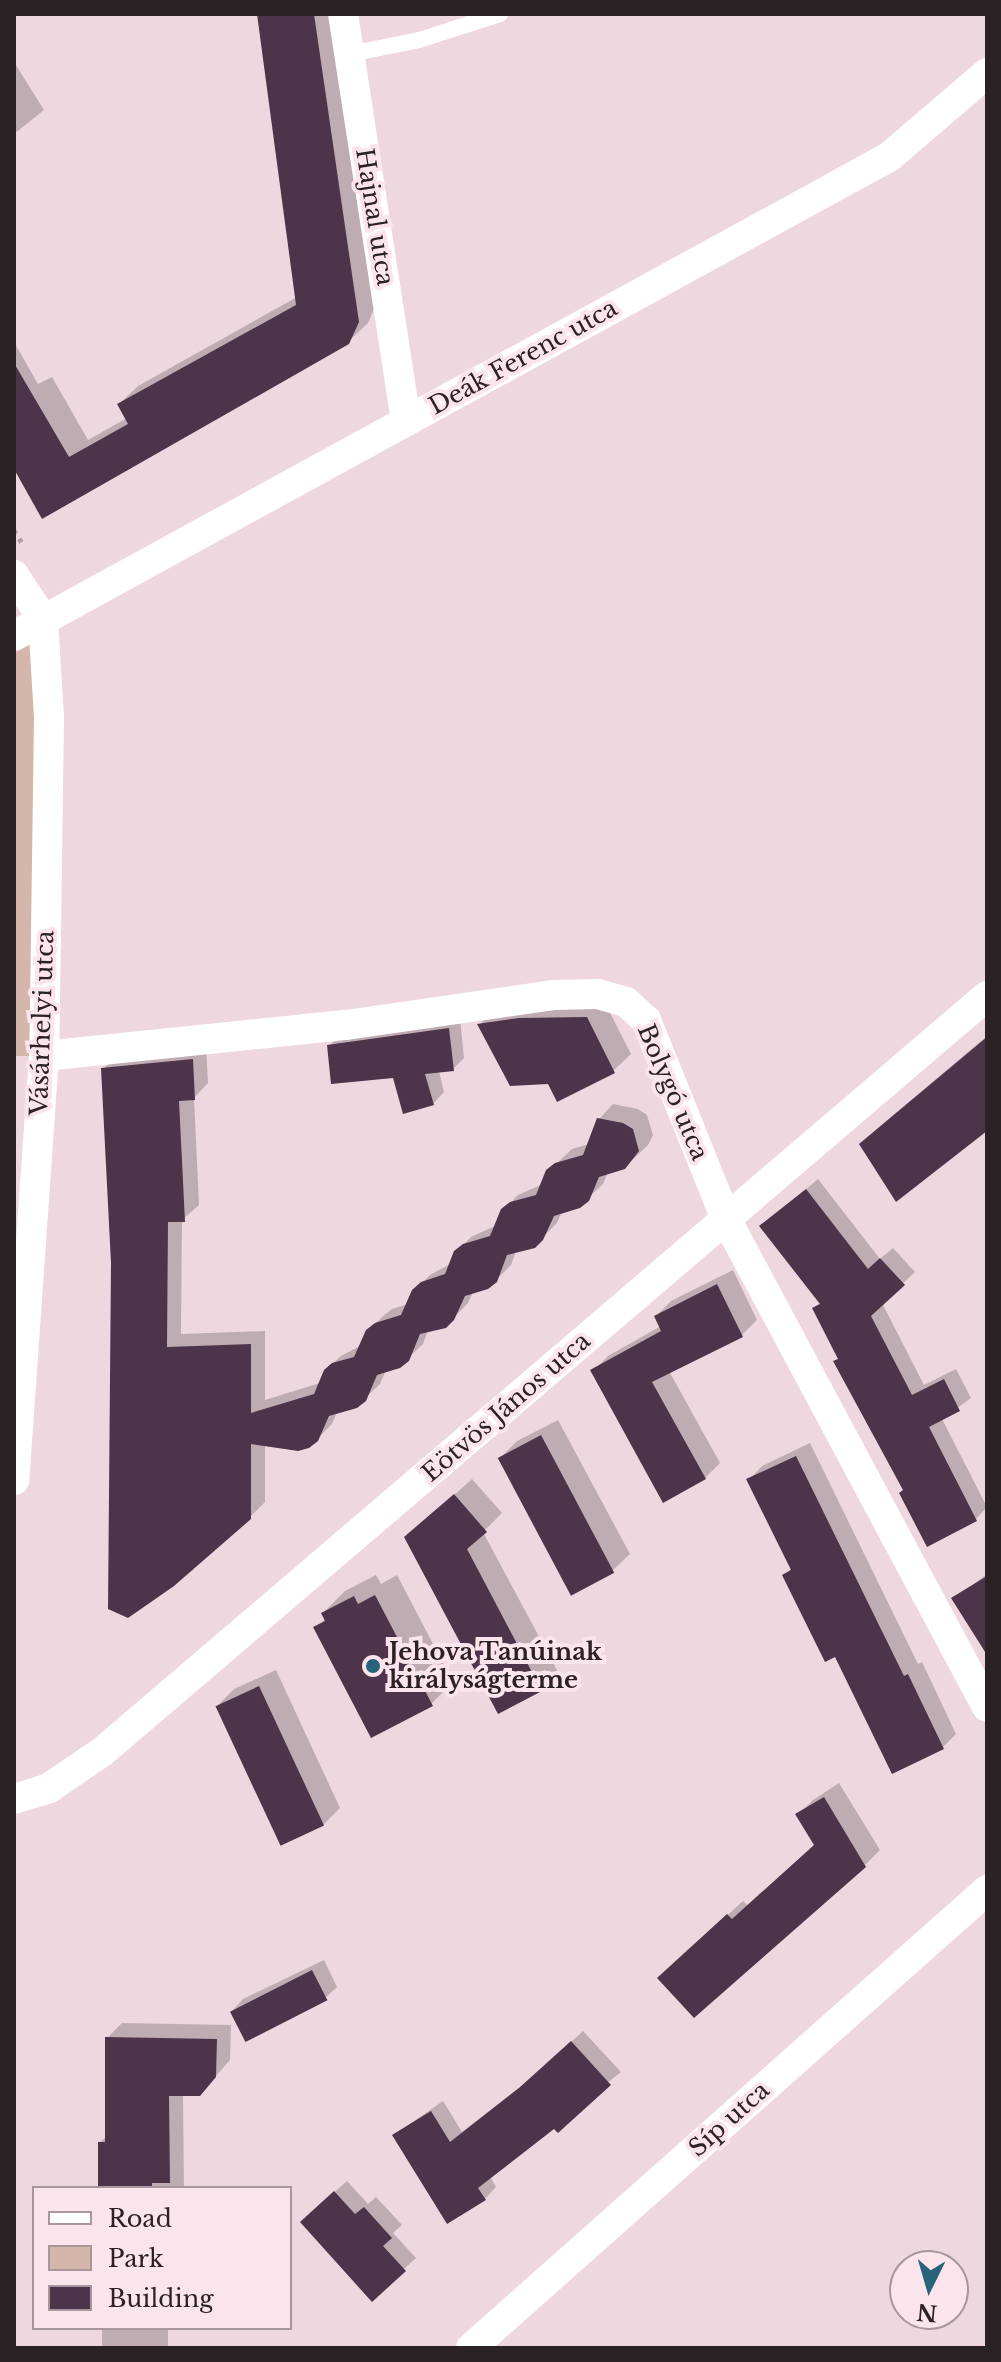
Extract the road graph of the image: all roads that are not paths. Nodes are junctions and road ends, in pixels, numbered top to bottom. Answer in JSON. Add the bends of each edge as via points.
{"nodes":[{"id":1,"x":343,"y":14,"type":"edge"},
{"id":2,"x":500,"y":14,"type":"edge"},
{"id":3,"x":350,"y":54,"type":"junction"},
{"id":4,"x":987,"y":73,"type":"edge"},
{"id":5,"x":406,"y":421,"type":"junction"},
{"id":6,"x":14,"y":575,"type":"edge"},
{"id":7,"x":43,"y":619,"type":"junction"},
{"id":8,"x":14,"y":636,"type":"edge"},
{"id":9,"x":987,"y":996,"type":"edge"},
{"id":10,"x":44,"y":1056,"type":"junction"},
{"id":11,"x":726,"y":1219,"type":"junction"},
{"id":12,"x":14,"y":1480,"type":"edge"},
{"id":13,"x":987,"y":1707,"type":"edge"},
{"id":14,"x":14,"y":1799,"type":"edge"},
{"id":15,"x":987,"y":1890,"type":"edge"},
{"id":16,"x":471,"y":2348,"type":"edge"}],
"edges":[{"from":1,"to":3,"type":"street","name":"Hajnal utca"},
{"from":2,"to":3,"type":"lane","via":[[419,40]]},
{"from":3,"to":5,"type":"street","name":"Hajnal utca"},
{"from":4,"to":5,"type":"street","name":"Deák Ferenc utca","via":[[889,157]]},
{"from":5,"to":7,"type":"street","name":"Deák Ferenc utca"},
{"from":6,"to":7,"type":"street","name":"Vásárhelyi utca"},
{"from":7,"to":8,"type":"street","name":"Deák Ferenc utca"},
{"from":7,"to":10,"type":"street","name":"Vásárhelyi utca","via":[[49,718]]},
{"from":9,"to":11,"type":"street","name":"Eötvös János utca"},
{"from":10,"to":11,"type":"street","name":"Bolygó utca","via":[[346,1025],[553,995],[598,994],[626,1002],[646,1020]]},
{"from":10,"to":12,"type":"street","name":"Vásárhelyi utca"},
{"from":11,"to":13,"type":"street","name":"Bolygó utca"},
{"from":11,"to":14,"type":"street","name":"Eötvös János utca","via":[[102,1752],[49,1788]]},
{"from":15,"to":16,"type":"street","name":"Síp utca"}]}
